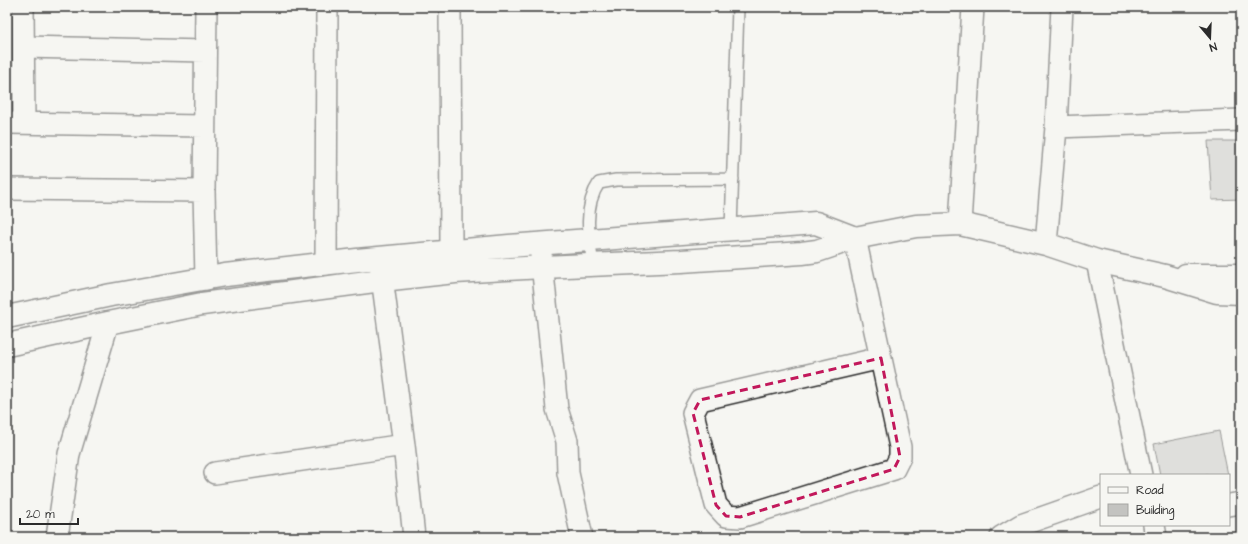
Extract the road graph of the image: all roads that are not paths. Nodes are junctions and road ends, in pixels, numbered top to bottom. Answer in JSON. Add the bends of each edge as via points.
{"nodes":[{"id":1,"x":23,"y":7,"type":"edge"},
{"id":2,"x":206,"y":7,"type":"edge"},
{"id":3,"x":327,"y":7,"type":"edge"},
{"id":4,"x":450,"y":7,"type":"edge"},
{"id":5,"x":738,"y":7,"type":"edge"},
{"id":6,"x":973,"y":7,"type":"edge"},
{"id":7,"x":1062,"y":7,"type":"edge"},
{"id":8,"x":24,"y":47,"type":"junction"},
{"id":9,"x":205,"y":51,"type":"junction"},
{"id":10,"x":1241,"y":120,"type":"edge"},
{"id":11,"x":16,"y":123,"type":"edge"},
{"id":12,"x":204,"y":126,"type":"junction"},
{"id":13,"x":1056,"y":127,"type":"junction"},
{"id":14,"x":733,"y":179,"type":"junction"},
{"id":15,"x":7,"y":189,"type":"edge"},
{"id":16,"x":204,"y":191,"type":"junction"},
{"id":17,"x":960,"y":224,"type":"junction"},
{"id":18,"x":731,"y":230,"type":"junction"},
{"id":19,"x":856,"y":238,"type":"junction"},
{"id":20,"x":590,"y":240,"type":"junction"},
{"id":21,"x":540,"y":244,"type":"junction"},
{"id":22,"x":1046,"y":244,"type":"junction"},
{"id":23,"x":451,"y":251,"type":"junction"},
{"id":24,"x":379,"y":258,"type":"junction"},
{"id":25,"x":1097,"y":261,"type":"junction"},
{"id":26,"x":326,"y":264,"type":"junction"},
{"id":27,"x":593,"y":265,"type":"junction"},
{"id":28,"x":543,"y":267,"type":"junction"},
{"id":29,"x":1241,"y":275,"type":"edge"},
{"id":30,"x":1165,"y":276,"type":"junction"},
{"id":31,"x":206,"y":279,"type":"junction"},
{"id":32,"x":382,"y":280,"type":"junction"},
{"id":33,"x":1241,"y":293,"type":"edge"},
{"id":34,"x":7,"y":317,"type":"edge"},
{"id":35,"x":108,"y":323,"type":"junction"},
{"id":36,"x":7,"y":345,"type":"edge"},
{"id":37,"x":881,"y":358,"type":"junction"},
{"id":38,"x":404,"y":444,"type":"junction"},
{"id":39,"x":215,"y":473,"type":"dead end"},
{"id":40,"x":1141,"y":474,"type":"edge"},
{"id":41,"x":1100,"y":497,"type":"edge"},
{"id":42,"x":1241,"y":503,"type":"edge"},
{"id":43,"x":1230,"y":505,"type":"edge"},
{"id":44,"x":1154,"y":526,"type":"edge"},
{"id":45,"x":57,"y":537,"type":"edge"},
{"id":46,"x":414,"y":537,"type":"edge"},
{"id":47,"x":582,"y":537,"type":"edge"},
{"id":48,"x":1001,"y":537,"type":"edge"},
{"id":49,"x":1156,"y":537,"type":"edge"}],
"edges":[{"from":1,"to":8,"type":"street"},
{"from":2,"to":9,"type":"street"},
{"from":3,"to":26,"type":"street"},
{"from":4,"to":23,"type":"street"},
{"from":5,"to":14,"type":"lane"},
{"from":6,"to":17,"type":"street"},
{"from":7,"to":13,"type":"street"},
{"from":8,"to":9,"type":"street"},
{"from":8,"to":11,"type":"street"},
{"from":9,"to":12,"type":"street"},
{"from":10,"to":13,"type":"street"},
{"from":11,"to":12,"type":"street"},
{"from":12,"to":16,"type":"street"},
{"from":13,"to":22,"type":"street"},
{"from":14,"to":18,"type":"lane"},
{"from":14,"to":20,"type":"lane","via":[[616,180],[599,183],[593,192],[589,214]]},
{"from":15,"to":16,"type":"street"},
{"from":16,"to":31,"type":"street"},
{"from":17,"to":19,"type":"street","via":[[916,226]]},
{"from":17,"to":22,"type":"street"},
{"from":18,"to":19,"type":"street","via":[[816,223]]},
{"from":18,"to":20,"type":"street"},
{"from":19,"to":27,"type":"street","via":[[817,251],[802,253]]},
{"from":19,"to":37,"type":"street"},
{"from":20,"to":21,"type":"street"},
{"from":20,"to":27,"type":"lane"},
{"from":21,"to":23,"type":"street"},
{"from":21,"to":28,"type":"street"},
{"from":22,"to":25,"type":"street"},
{"from":23,"to":24,"type":"street"},
{"from":24,"to":26,"type":"street"},
{"from":24,"to":32,"type":"street"},
{"from":25,"to":30,"type":"street"},
{"from":25,"to":40,"type":"street"},
{"from":26,"to":31,"type":"street"},
{"from":27,"to":28,"type":"street"},
{"from":28,"to":32,"type":"street","via":[[455,272]]},
{"from":28,"to":47,"type":"street","via":[[557,409],[567,441],[568,473]]},
{"from":29,"to":30,"type":"street"},
{"from":30,"to":33,"type":"street","via":[[1217,292]]},
{"from":31,"to":34,"type":"street"},
{"from":32,"to":35,"type":"street","via":[[202,304]]},
{"from":32,"to":38,"type":"street"},
{"from":35,"to":36,"type":"street"},
{"from":35,"to":45,"type":"street","via":[[69,454]]},
{"from":37,"to":37,"type":"street","via":[[900,447],[900,457],[894,469],[740,517],[726,516],[716,505],[693,413],[700,400]]},
{"from":38,"to":39,"type":"street"},
{"from":38,"to":46,"type":"street"},
{"from":41,"to":48,"type":"street","via":[[1021,524]]},
{"from":42,"to":43,"type":"street"},
{"from":44,"to":49,"type":"street"}]}
